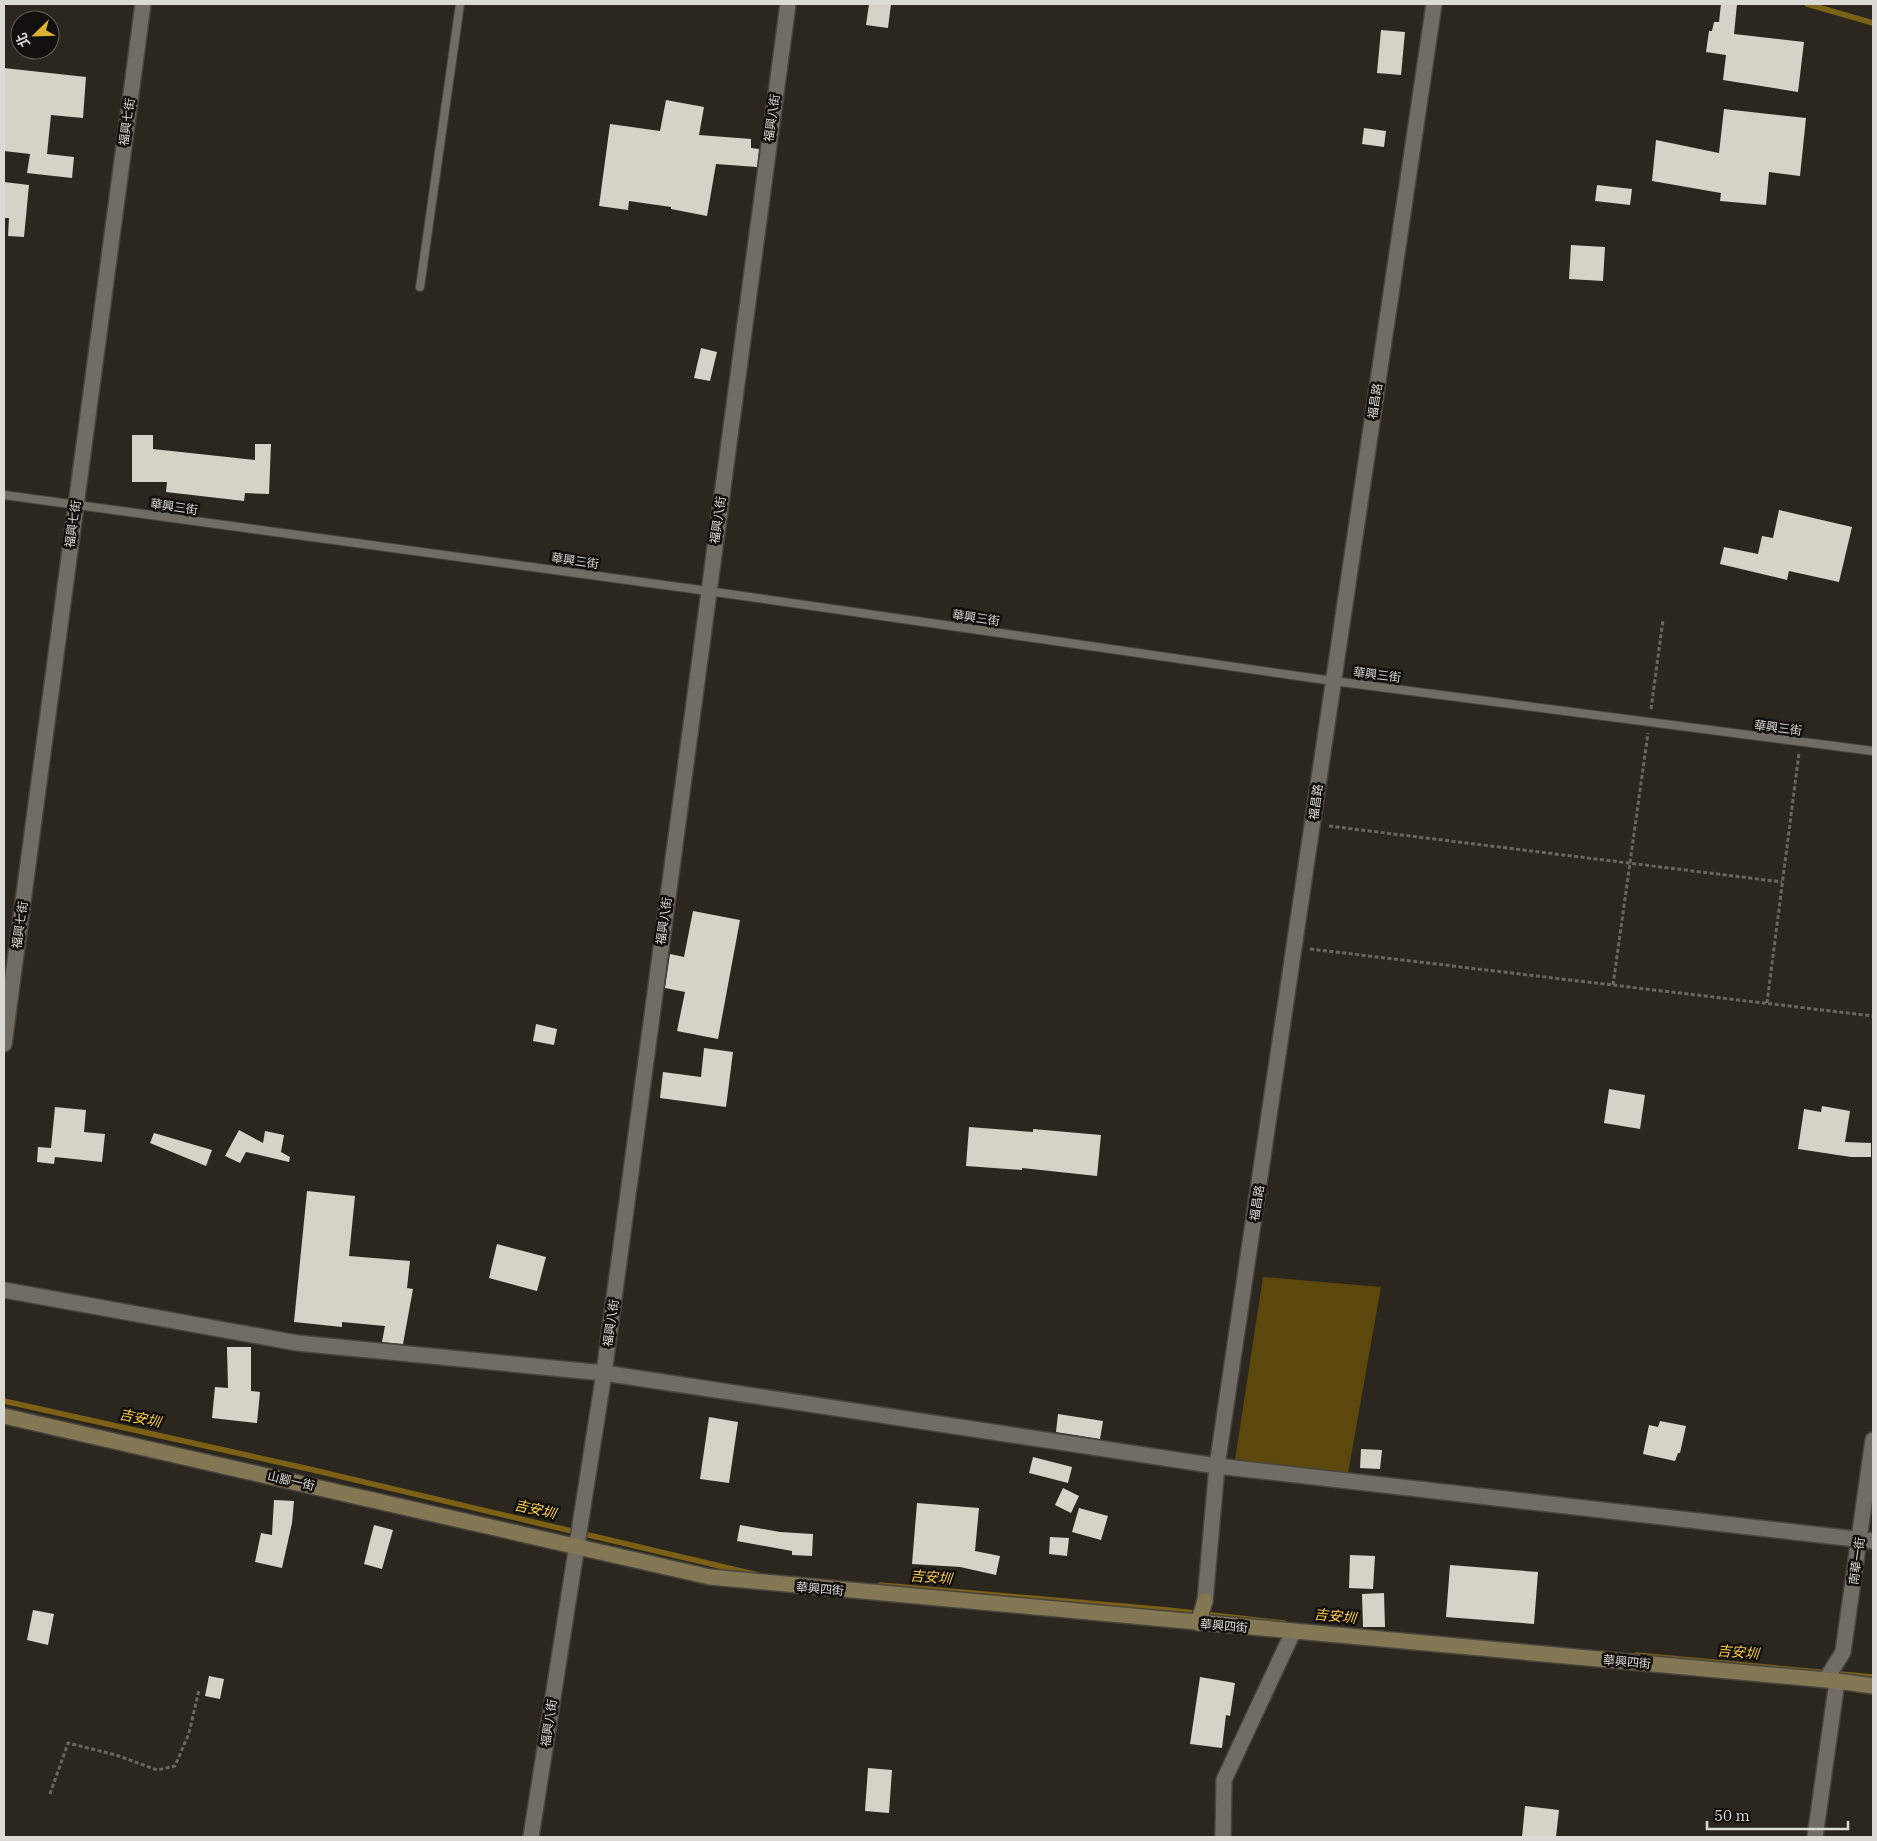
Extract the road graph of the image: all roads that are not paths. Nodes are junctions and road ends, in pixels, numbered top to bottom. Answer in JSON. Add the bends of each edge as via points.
{"nodes":[{"id":1,"x":143,"y":4,"type":"edge"},
{"id":2,"x":460,"y":4,"type":"edge"},
{"id":3,"x":788,"y":4,"type":"edge"},
{"id":4,"x":1434,"y":4,"type":"edge"},
{"id":5,"x":420,"y":287,"type":"dead end"},
{"id":6,"x":4,"y":495,"type":"edge"},
{"id":7,"x":76,"y":505,"type":"junction"},
{"id":8,"x":708,"y":591,"type":"junction"},
{"id":9,"x":1333,"y":681,"type":"junction"},
{"id":10,"x":1873,"y":751,"type":"edge"},
{"id":11,"x":4,"y":1044,"type":"edge"},
{"id":12,"x":4,"y":1290,"type":"edge"},
{"id":13,"x":604,"y":1373,"type":"junction"},
{"id":14,"x":4,"y":1416,"type":"edge"},
{"id":15,"x":1873,"y":1440,"type":"edge"},
{"id":16,"x":1217,"y":1466,"type":"junction"},
{"id":17,"x":1867,"y":1540,"type":"edge"},
{"id":18,"x":578,"y":1542,"type":"junction"},
{"id":19,"x":1199,"y":1620,"type":"junction"},
{"id":20,"x":1293,"y":1632,"type":"junction"},
{"id":21,"x":1832,"y":1678,"type":"junction"},
{"id":22,"x":1873,"y":1686,"type":"edge"},
{"id":23,"x":531,"y":1837,"type":"edge"},
{"id":24,"x":1223,"y":1837,"type":"edge"},
{"id":25,"x":1815,"y":1837,"type":"edge"}],
"edges":[{"from":1,"to":7,"type":"street","name":"福興七街"},
{"from":2,"to":5,"type":"lane"},
{"from":3,"to":8,"type":"street","name":"福興八街"},
{"from":4,"to":9,"type":"street","name":"福昌路"},
{"from":6,"to":7,"type":"lane","name":"華興三街"},
{"from":7,"to":8,"type":"lane","name":"華興三街"},
{"from":7,"to":11,"type":"street","name":"福興七街"},
{"from":8,"to":9,"type":"lane","name":"華興三街"},
{"from":8,"to":13,"type":"street","name":"福興八街"},
{"from":9,"to":10,"type":"lane","name":"華興三街"},
{"from":9,"to":16,"type":"street","name":"福昌路"},
{"from":12,"to":13,"type":"street","via":[[297,1343]]},
{"from":13,"to":16,"type":"street"},
{"from":13,"to":18,"type":"street","name":"福興八街"},
{"from":14,"to":18,"type":"street","name":"山腳一街"},
{"from":15,"to":17,"type":"street","name":"南華一街"},
{"from":16,"to":17,"type":"street"},
{"from":16,"to":19,"type":"street","name":"福昌路","via":[[1205,1601]]},
{"from":17,"to":21,"type":"street","name":"南華一街","via":[[1843,1652]]},
{"from":18,"to":19,"type":"street","name":"華興四街","via":[[710,1577]]},
{"from":18,"to":23,"type":"street","name":"福興八街"},
{"from":19,"to":20,"type":"street","name":"華興四街"},
{"from":20,"to":21,"type":"street","name":"華興四街"},
{"from":20,"to":24,"type":"street","via":[[1224,1780]]},
{"from":21,"to":22,"type":"street","name":"華興四街"},
{"from":21,"to":25,"type":"street"}]}
